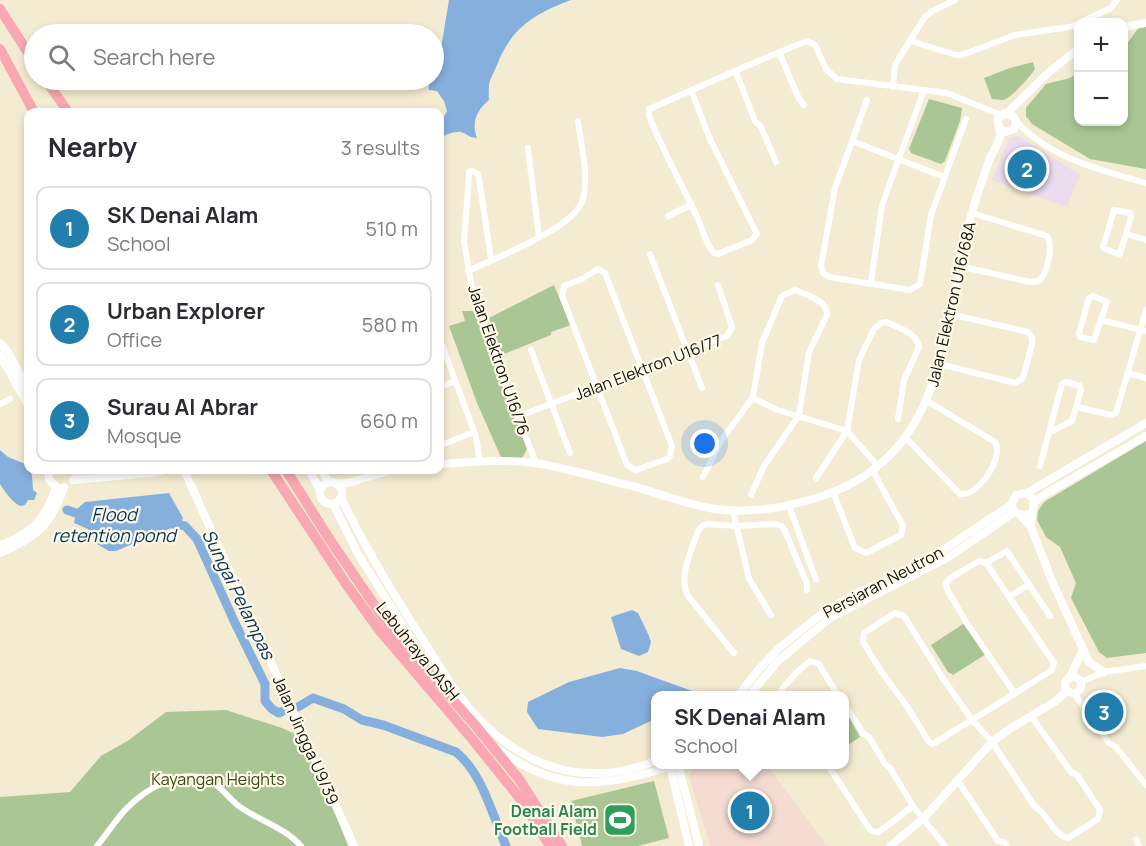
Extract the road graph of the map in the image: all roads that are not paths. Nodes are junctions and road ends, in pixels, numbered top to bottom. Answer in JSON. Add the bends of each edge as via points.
{"nodes":[{"id":1,"x":955,"y":0,"type":"edge"},
{"id":2,"x":1117,"y":0,"type":"edge"},
{"id":3,"x":0,"y":9,"type":"edge"},
{"id":4,"x":1090,"y":18,"type":"edge"},
{"id":5,"x":1146,"y":22,"type":"edge"},
{"id":6,"x":1074,"y":25,"type":"edge"},
{"id":7,"x":1128,"y":26,"type":"edge"},
{"id":8,"x":911,"y":41,"type":"junction"},
{"id":9,"x":24,"y":46,"type":"edge"},
{"id":10,"x":0,"y":49,"type":"edge"},
{"id":11,"x":779,"y":52,"type":"junction"},
{"id":12,"x":1074,"y":52,"type":"edge"},
{"id":13,"x":735,"y":70,"type":"junction"},
{"id":14,"x":893,"y":87,"type":"junction"},
{"id":15,"x":53,"y":90,"type":"edge"},
{"id":16,"x":691,"y":90,"type":"junction"},
{"id":17,"x":924,"y":90,"type":"junction"},
{"id":18,"x":867,"y":100,"type":"dead end"},
{"id":19,"x":1020,"y":101,"type":"junction"},
{"id":20,"x":804,"y":105,"type":"dead end"},
{"id":21,"x":32,"y":108,"type":"edge"},
{"id":22,"x":65,"y":108,"type":"edge"},
{"id":23,"x":983,"y":109,"type":"junction"},
{"id":24,"x":1004,"y":114,"type":"junction"},
{"id":25,"x":966,"y":119,"type":"dead end"},
{"id":26,"x":1016,"y":120,"type":"junction"},
{"id":27,"x":578,"y":121,"type":"dead end"},
{"id":28,"x":1004,"y":129,"type":"junction"},
{"id":29,"x":1027,"y":132,"type":"junction"},
{"id":30,"x":852,"y":141,"type":"junction"},
{"id":31,"x":528,"y":148,"type":"dead end"},
{"id":32,"x":899,"y":159,"type":"junction"},
{"id":33,"x":776,"y":162,"type":"dead end"},
{"id":34,"x":944,"y":177,"type":"junction"},
{"id":35,"x":1146,"y":183,"type":"edge"},
{"id":36,"x":690,"y":205,"type":"junction"},
{"id":37,"x":972,"y":213,"type":"junction"},
{"id":38,"x":668,"y":216,"type":"dead end"},
{"id":39,"x":1127,"y":234,"type":"junction"},
{"id":40,"x":540,"y":237,"type":"junction"},
{"id":41,"x":1146,"y":240,"type":"edge"},
{"id":42,"x":650,"y":254,"type":"dead end"},
{"id":43,"x":491,"y":259,"type":"junction"},
{"id":44,"x":959,"y":266,"type":"junction"},
{"id":45,"x":468,"y":271,"type":"junction"},
{"id":46,"x":871,"y":282,"type":"junction"},
{"id":47,"x":718,"y":285,"type":"dead end"},
{"id":48,"x":1146,"y":310,"type":"edge"},
{"id":49,"x":949,"y":314,"type":"junction"},
{"id":50,"x":1101,"y":320,"type":"junction"},
{"id":51,"x":1143,"y":330,"type":"edge"},
{"id":52,"x":0,"y":343,"type":"edge"},
{"id":53,"x":444,"y":350,"type":"edge"},
{"id":54,"x":531,"y":350,"type":"dead end"},
{"id":55,"x":688,"y":351,"type":"junction"},
{"id":56,"x":0,"y":355,"type":"edge"},
{"id":57,"x":939,"y":364,"type":"junction"},
{"id":58,"x":642,"y":369,"type":"junction"},
{"id":59,"x":1128,"y":373,"type":"junction"},
{"id":60,"x":1146,"y":378,"type":"edge"},
{"id":61,"x":455,"y":381,"type":"junction"},
{"id":62,"x":24,"y":382,"type":"edge"},
{"id":63,"x":444,"y":385,"type":"edge"},
{"id":64,"x":597,"y":387,"type":"junction"},
{"id":65,"x":702,"y":388,"type":"dead end"},
{"id":66,"x":24,"y":398,"type":"edge"},
{"id":67,"x":10,"y":399,"type":"dead end"},
{"id":68,"x":752,"y":399,"type":"junction"},
{"id":69,"x":927,"y":401,"type":"junction"},
{"id":70,"x":0,"y":404,"type":"edge"},
{"id":71,"x":552,"y":404,"type":"junction"},
{"id":72,"x":1077,"y":407,"type":"junction"},
{"id":73,"x":799,"y":415,"type":"junction"},
{"id":74,"x":517,"y":417,"type":"junction"},
{"id":75,"x":898,"y":419,"type":"dead end"},
{"id":76,"x":1146,"y":423,"type":"edge"},
{"id":77,"x":847,"y":431,"type":"junction"},
{"id":78,"x":474,"y":432,"type":"junction"},
{"id":79,"x":1050,"y":432,"type":"junction"},
{"id":80,"x":1146,"y":436,"type":"edge"},
{"id":81,"x":906,"y":438,"type":"junction"},
{"id":82,"x":444,"y":444,"type":"dead end"},
{"id":83,"x":570,"y":453,"type":"dead end"},
{"id":84,"x":480,"y":462,"type":"junction"},
{"id":85,"x":536,"y":463,"type":"junction"},
{"id":86,"x":444,"y":464,"type":"edge"},
{"id":87,"x":1040,"y":466,"type":"dead end"},
{"id":88,"x":875,"y":467,"type":"junction"},
{"id":89,"x":48,"y":474,"type":"edge"},
{"id":90,"x":74,"y":474,"type":"edge"},
{"id":91,"x":139,"y":474,"type":"edge"},
{"id":92,"x":186,"y":474,"type":"edge"},
{"id":93,"x":275,"y":474,"type":"edge"},
{"id":94,"x":288,"y":474,"type":"edge"},
{"id":95,"x":311,"y":474,"type":"edge"},
{"id":96,"x":325,"y":474,"type":"edge"},
{"id":97,"x":378,"y":474,"type":"edge"},
{"id":98,"x":703,"y":477,"type":"dead end"},
{"id":99,"x":816,"y":478,"type":"dead end"},
{"id":100,"x":73,"y":480,"type":"junction"},
{"id":101,"x":351,"y":482,"type":"junction"},
{"id":102,"x":333,"y":483,"type":"junction"},
{"id":103,"x":60,"y":487,"type":"junction"},
{"id":104,"x":320,"y":490,"type":"junction"},
{"id":105,"x":833,"y":492,"type":"junction"},
{"id":106,"x":1027,"y":493,"type":"junction"},
{"id":107,"x":751,"y":495,"type":"dead end"},
{"id":108,"x":341,"y":496,"type":"junction"},
{"id":109,"x":1034,"y":502,"type":"junction"},
{"id":110,"x":333,"y":504,"type":"junction"},
{"id":111,"x":789,"y":506,"type":"junction"},
{"id":112,"x":733,"y":511,"type":"junction"},
{"id":113,"x":1016,"y":511,"type":"junction"},
{"id":114,"x":1031,"y":513,"type":"junction"},
{"id":115,"x":736,"y":526,"type":"junction"},
{"id":116,"x":1031,"y":527,"type":"junction"},
{"id":117,"x":325,"y":543,"type":"junction"},
{"id":118,"x":0,"y":546,"type":"edge"},
{"id":119,"x":0,"y":553,"type":"edge"},
{"id":120,"x":986,"y":563,"type":"junction"},
{"id":121,"x":816,"y":580,"type":"dead end"},
{"id":122,"x":1028,"y":585,"type":"junction"},
{"id":123,"x":807,"y":590,"type":"dead end"},
{"id":124,"x":1009,"y":597,"type":"junction"},
{"id":125,"x":771,"y":615,"type":"dead end"},
{"id":126,"x":1050,"y":616,"type":"dead end"},
{"id":127,"x":1083,"y":650,"type":"junction"},
{"id":128,"x":734,"y":653,"type":"dead end"},
{"id":129,"x":1146,"y":666,"type":"edge"},
{"id":130,"x":1104,"y":672,"type":"junction"},
{"id":131,"x":1076,"y":679,"type":"junction"},
{"id":132,"x":742,"y":691,"type":"edge"},
{"id":133,"x":753,"y":691,"type":"edge"},
{"id":134,"x":782,"y":691,"type":"edge"},
{"id":135,"x":835,"y":691,"type":"edge"},
{"id":136,"x":1070,"y":692,"type":"junction"},
{"id":137,"x":1016,"y":694,"type":"junction"},
{"id":138,"x":849,"y":712,"type":"edge"},
{"id":139,"x":1031,"y":716,"type":"junction"},
{"id":140,"x":972,"y":720,"type":"junction"},
{"id":141,"x":992,"y":742,"type":"junction"},
{"id":142,"x":651,"y":763,"type":"edge"},
{"id":143,"x":664,"y":769,"type":"edge"},
{"id":144,"x":672,"y":769,"type":"edge"},
{"id":145,"x":673,"y":769,"type":"edge"},
{"id":146,"x":830,"y":769,"type":"edge"},
{"id":147,"x":958,"y":781,"type":"junction"},
{"id":148,"x":1146,"y":785,"type":"edge"},
{"id":149,"x":913,"y":806,"type":"junction"},
{"id":150,"x":923,"y":819,"type":"junction"},
{"id":151,"x":1136,"y":839,"type":"dead end"},
{"id":152,"x":97,"y":846,"type":"edge"},
{"id":153,"x":301,"y":846,"type":"edge"},
{"id":154,"x":354,"y":846,"type":"edge"},
{"id":155,"x":550,"y":846,"type":"edge"},
{"id":156,"x":562,"y":846,"type":"edge"},
{"id":157,"x":689,"y":846,"type":"edge"},
{"id":158,"x":699,"y":846,"type":"edge"},
{"id":159,"x":890,"y":846,"type":"edge"},
{"id":160,"x":945,"y":846,"type":"edge"},
{"id":161,"x":1007,"y":846,"type":"edge"},
{"id":162,"x":1139,"y":846,"type":"edge"}],
"edges":[{"from":1,"to":8,"type":"street","via":[[928,13]]},
{"from":2,"to":4,"type":"street","via":[[1111,8]]},
{"from":3,"to":9,"type":"highway"},
{"from":5,"to":7,"type":"street"},
{"from":6,"to":8,"type":"street","via":[[1030,31],[962,55]]},
{"from":8,"to":14,"type":"street","via":[[895,65]]},
{"from":10,"to":21,"type":"highway"},
{"from":11,"to":13,"type":"street"},
{"from":11,"to":14,"type":"street","via":[[812,42],[826,69],[837,79]]},
{"from":11,"to":20,"type":"street"},
{"from":12,"to":19,"type":"street"},
{"from":13,"to":16,"type":"street"},
{"from":13,"to":33,"type":"street"},
{"from":14,"to":17,"type":"street"},
{"from":15,"to":22,"type":"highway"},
{"from":16,"to":36,"type":"street","via":[[649,109]]},
{"from":16,"to":36,"type":"street","via":[[710,139],[756,229],[755,237],[714,254]]},
{"from":17,"to":23,"type":"street","via":[[962,98]]},
{"from":17,"to":32,"type":"street"},
{"from":18,"to":30,"type":"street"},
{"from":19,"to":24,"type":"street"},
{"from":19,"to":26,"type":"street"},
{"from":23,"to":24,"type":"street"},
{"from":23,"to":28,"type":"street"},
{"from":24,"to":26,"type":"street"},
{"from":24,"to":28,"type":"street"},
{"from":25,"to":34,"type":"street"},
{"from":26,"to":28,"type":"street","via":[[1015,126]]},
{"from":26,"to":29,"type":"street"},
{"from":27,"to":40,"type":"street","via":[[585,177],[582,203],[572,218]]},
{"from":28,"to":29,"type":"street"},
{"from":28,"to":37,"type":"street","name":"Jalan Elektron U16/68A"},
{"from":29,"to":35,"type":"street","via":[[1089,168]]},
{"from":30,"to":32,"type":"street"},
{"from":30,"to":46,"type":"street","via":[[834,194],[821,266],[825,276]]},
{"from":31,"to":40,"type":"street"},
{"from":32,"to":34,"type":"street"},
{"from":32,"to":46,"type":"street","via":[[882,205]]},
{"from":34,"to":46,"type":"street","via":[[931,215],[918,287],[910,290]]},
{"from":36,"to":38,"type":"street"},
{"from":37,"to":44,"type":"street","name":"Jalan Elektron U16/68A"},
{"from":37,"to":44,"type":"street","via":[[1047,236],[1051,244],[1044,274],[1039,281],[1030,282]]},
{"from":39,"to":39,"type":"street","via":[[1120,254],[1103,247],[1114,210],[1130,213]]},
{"from":39,"to":41,"type":"street"},
{"from":40,"to":43,"type":"street"},
{"from":42,"to":55,"type":"street"},
{"from":43,"to":45,"type":"street"},
{"from":43,"to":45,"type":"street","name":"Jalan Elektron U16/76","via":[[479,178],[473,171],[468,177],[464,241]]},
{"from":44,"to":49,"type":"street","name":"Jalan Elektron U16/68A"},
{"from":45,"to":74,"type":"street","name":"Jalan Elektron U16/76"},
{"from":47,"to":55,"type":"street","name":"Jalan Elektron U16/77","via":[[732,324],[730,332]]},
{"from":48,"to":51,"type":"street"},
{"from":49,"to":57,"type":"street","name":"Jalan Elektron U16/68A"},
{"from":49,"to":57,"type":"street","via":[[1028,332],[1032,344],[1023,378],[1015,383]]},
{"from":50,"to":50,"type":"street","via":[[1096,339],[1079,335],[1090,296],[1107,302]]},
{"from":50,"to":51,"type":"street"},
{"from":51,"to":59,"type":"street"},
{"from":52,"to":62,"type":"street"},
{"from":53,"to":61,"type":"street"},
{"from":54,"to":71,"type":"street"},
{"from":55,"to":58,"type":"street","name":"Jalan Elektron U16/77"},
{"from":55,"to":65,"type":"street"},
{"from":56,"to":66,"type":"street"},
{"from":57,"to":69,"type":"street","name":"Jalan Elektron U16/68A"},
{"from":58,"to":64,"type":"street","name":"Jalan Elektron U16/77"},
{"from":58,"to":64,"type":"street","via":[[672,446],[670,456],[652,465],[635,470],[627,465]]},
{"from":58,"to":64,"type":"street","via":[[605,273],[598,269],[564,286],[562,296]]},
{"from":59,"to":60,"type":"street"},
{"from":59,"to":72,"type":"street","via":[[1116,413]]},
{"from":61,"to":63,"type":"street"},
{"from":61,"to":78,"type":"street"},
{"from":64,"to":71,"type":"street","name":"Jalan Elektron U16/77"},
{"from":67,"to":70,"type":"street"},
{"from":68,"to":73,"type":"street"},
{"from":68,"to":73,"type":"street","via":[[762,343],[782,296],[795,290],[824,303],[828,312],[809,352]]},
{"from":68,"to":98,"type":"street","via":[[721,441]]},
{"from":69,"to":81,"type":"street","name":"Jalan Elektron U16/68A"},
{"from":69,"to":81,"type":"street","via":[[995,442],[998,455],[990,470],[973,493],[960,494]]},
{"from":71,"to":74,"type":"street","name":"Jalan Elektron U16/77"},
{"from":71,"to":83,"type":"street"},
{"from":72,"to":79,"type":"street","via":[[1072,421]]},
{"from":72,"to":79,"type":"street","via":[[1082,388],[1064,383]]},
{"from":73,"to":77,"type":"street"},
{"from":73,"to":107,"type":"street","via":[[764,466]]},
{"from":74,"to":85,"type":"street","name":"Jalan Elektron U16/76"},
{"from":75,"to":77,"type":"street","via":[[904,380],[919,347],[916,338],[886,322],[874,329],[859,360]]},
{"from":76,"to":106,"type":"street"},
{"from":77,"to":88,"type":"street"},
{"from":77,"to":99,"type":"street"},
{"from":78,"to":82,"type":"street"},
{"from":78,"to":84,"type":"street"},
{"from":79,"to":87,"type":"street"},
{"from":80,"to":109,"type":"street"},
{"from":81,"to":88,"type":"street","name":"Jalan Elektron U16/68A"},
{"from":84,"to":85,"type":"street","name":"Jalan Elektron U16/68A"},
{"from":84,"to":86,"type":"street","name":"Jalan Elektron U16/68A"},
{"from":85,"to":112,"type":"street","name":"Jalan Elektron U16/68A"},
{"from":88,"to":105,"type":"street","name":"Jalan Elektron U16/68A"},
{"from":88,"to":105,"type":"street","via":[[903,526],[901,534],[884,545],[866,553],[855,548]]},
{"from":89,"to":103,"type":"street","via":[[49,480]]},
{"from":90,"to":100,"type":"street"},
{"from":91,"to":100,"type":"street"},
{"from":92,"to":154,"type":"street","name":"Jalan Jingga U9/39"},
{"from":93,"to":117,"type":"highway","name":"Lebuhraya DASH"},
{"from":94,"to":117,"type":"highway","name":"Lebuhraya DASH"},
{"from":95,"to":104,"type":"street"},
{"from":96,"to":102,"type":"street"},
{"from":97,"to":101,"type":"street"},
{"from":100,"to":103,"type":"street"},
{"from":101,"to":102,"type":"street"},
{"from":101,"to":108,"type":"street"},
{"from":102,"to":104,"type":"street"},
{"from":102,"to":108,"type":"street"},
{"from":103,"to":118,"type":"street","via":[[33,528]]},
{"from":103,"to":119,"type":"street","via":[[54,513],[46,526]]},
{"from":104,"to":110,"type":"street","via":[[322,500]]},
{"from":105,"to":111,"type":"street","name":"Jalan Elektron U16/68A"},
{"from":106,"to":109,"type":"street"},
{"from":106,"to":113,"type":"street","via":[[1016,495]]},
{"from":108,"to":110,"type":"street"},
{"from":108,"to":142,"type":"street","via":[[366,549],[447,680],[504,742],[535,761],[566,772],[614,773]]},
{"from":109,"to":114,"type":"street"},
{"from":110,"to":143,"type":"street","via":[[358,554],[439,684],[481,736],[527,768],[567,781],[601,784]]},
{"from":111,"to":112,"type":"street","name":"Jalan Elektron U16/68A"},
{"from":111,"to":121,"type":"street"},
{"from":112,"to":115,"type":"street"},
{"from":113,"to":114,"type":"street"},
{"from":113,"to":116,"type":"street"},
{"from":113,"to":132,"type":"street","name":"Persiaran Neutron","via":[[824,612],[779,648]]},
{"from":113,"to":133,"type":"street","name":"Persiaran Neutron","via":[[947,558],[830,618],[777,663]]},
{"from":114,"to":116,"type":"street"},
{"from":115,"to":123,"type":"street","via":[[782,526]]},
{"from":115,"to":125,"type":"street","via":[[749,579]]},
{"from":115,"to":128,"type":"street","via":[[704,525],[698,531],[684,577],[688,596]]},
{"from":116,"to":127,"type":"street"},
{"from":117,"to":155,"type":"highway","name":"Lebuhraya DASH","via":[[380,631],[522,801]]},
{"from":117,"to":156,"type":"highway","name":"Lebuhraya DASH","via":[[394,634],[519,780]]},
{"from":120,"to":122,"type":"street","via":[[1006,551]]},
{"from":120,"to":124,"type":"street"},
{"from":120,"to":137,"type":"street","via":[[979,561],[949,579],[947,589]]},
{"from":122,"to":124,"type":"street"},
{"from":122,"to":126,"type":"street"},
{"from":124,"to":137,"type":"street","via":[[1054,667]]},
{"from":127,"to":130,"type":"street","via":[[1092,666]]},
{"from":127,"to":131,"type":"street"},
{"from":129,"to":130,"type":"street"},
{"from":130,"to":131,"type":"street"},
{"from":131,"to":136,"type":"street","via":[[1080,690]]},
{"from":131,"to":136,"type":"street","via":[[1065,682]]},
{"from":134,"to":135,"type":"street","via":[[810,661],[819,664]]},
{"from":136,"to":139,"type":"street"},
{"from":136,"to":148,"type":"street"},
{"from":137,"to":140,"type":"street"},
{"from":138,"to":149,"type":"street"},
{"from":139,"to":141,"type":"street"},
{"from":139,"to":141,"type":"street","via":[[1098,804],[1098,819],[1070,837],[1063,837],[1035,807]]},
{"from":140,"to":140,"type":"street","via":[[933,744],[929,742],[863,642],[865,630],[895,613],[904,615]]},
{"from":140,"to":141,"type":"street"},
{"from":141,"to":147,"type":"street"},
{"from":144,"to":157,"type":"street"},
{"from":145,"to":158,"type":"street"},
{"from":146,"to":149,"type":"street","via":[[872,831],[879,832]]},
{"from":147,"to":150,"type":"street"},
{"from":147,"to":161,"type":"street","via":[[998,840]]},
{"from":149,"to":150,"type":"street"},
{"from":150,"to":159,"type":"street"},
{"from":150,"to":160,"type":"street"},
{"from":151,"to":162,"type":"street"},
{"from":152,"to":153,"type":"street","via":[[142,795],[166,782],[189,777],[211,781],[242,809],[281,829]]}]}
